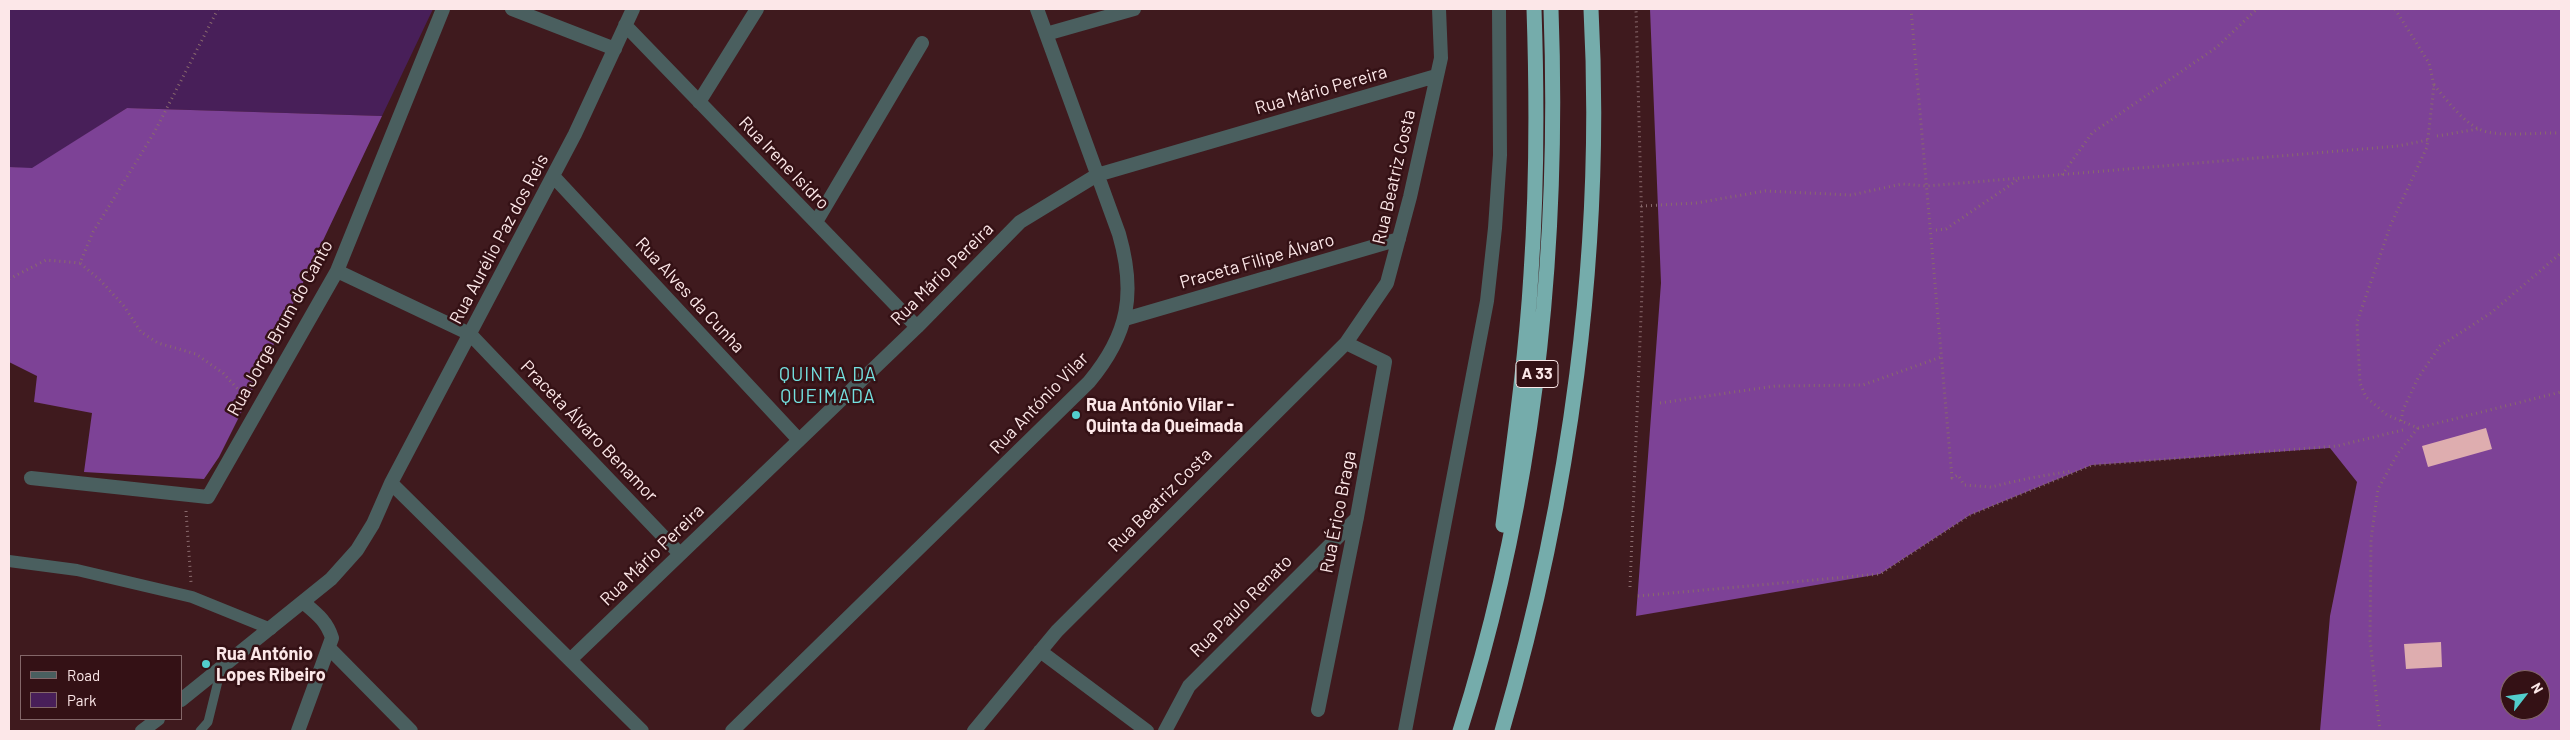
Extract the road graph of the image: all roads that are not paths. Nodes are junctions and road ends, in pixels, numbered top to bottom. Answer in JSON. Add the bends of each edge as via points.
{"nodes":[{"id":1,"x":443,"y":9,"type":"edge"},
{"id":2,"x":512,"y":9,"type":"edge"},
{"id":3,"x":633,"y":9,"type":"edge"},
{"id":4,"x":758,"y":9,"type":"edge"},
{"id":5,"x":1037,"y":9,"type":"edge"},
{"id":6,"x":1134,"y":9,"type":"edge"},
{"id":7,"x":1439,"y":9,"type":"edge"},
{"id":8,"x":1499,"y":9,"type":"edge"},
{"id":9,"x":1534,"y":9,"type":"edge"},
{"id":10,"x":1551,"y":9,"type":"edge"},
{"id":11,"x":1590,"y":9,"type":"edge"},
{"id":12,"x":625,"y":25,"type":"junction"},
{"id":13,"x":1046,"y":34,"type":"junction"},
{"id":14,"x":922,"y":43,"type":"dead end"},
{"id":15,"x":615,"y":48,"type":"junction"},
{"id":16,"x":1436,"y":76,"type":"junction"},
{"id":17,"x":700,"y":102,"type":"junction"},
{"id":18,"x":1097,"y":175,"type":"junction"},
{"id":19,"x":553,"y":176,"type":"junction"},
{"id":20,"x":816,"y":222,"type":"junction"},
{"id":21,"x":1399,"y":239,"type":"junction"},
{"id":22,"x":337,"y":272,"type":"junction"},
{"id":23,"x":1126,"y":319,"type":"junction"},
{"id":24,"x":917,"y":327,"type":"junction"},
{"id":25,"x":470,"y":334,"type":"junction"},
{"id":26,"x":1346,"y":343,"type":"junction"},
{"id":27,"x":799,"y":440,"type":"junction"},
{"id":28,"x":31,"y":478,"type":"dead end"},
{"id":29,"x":391,"y":483,"type":"junction"},
{"id":30,"x":1357,"y":518,"type":"junction"},
{"id":31,"x":680,"y":554,"type":"junction"},
{"id":32,"x":9,"y":561,"type":"edge"},
{"id":33,"x":303,"y":602,"type":"junction"},
{"id":34,"x":1490,"y":625,"type":"junction"},
{"id":35,"x":271,"y":629,"type":"junction"},
{"id":36,"x":329,"y":648,"type":"junction"},
{"id":37,"x":1040,"y":651,"type":"junction"},
{"id":38,"x":571,"y":659,"type":"junction"},
{"id":39,"x":221,"y":668,"type":"junction"},
{"id":40,"x":182,"y":699,"type":"edge"},
{"id":41,"x":1318,"y":710,"type":"dead end"},
{"id":42,"x":157,"y":720,"type":"edge"},
{"id":43,"x":142,"y":731,"type":"edge"},
{"id":44,"x":200,"y":731,"type":"edge"},
{"id":45,"x":298,"y":731,"type":"edge"},
{"id":46,"x":411,"y":731,"type":"edge"},
{"id":47,"x":642,"y":731,"type":"edge"},
{"id":48,"x":732,"y":731,"type":"edge"},
{"id":49,"x":974,"y":731,"type":"edge"},
{"id":50,"x":1148,"y":731,"type":"edge"},
{"id":51,"x":1165,"y":731,"type":"edge"},
{"id":52,"x":1405,"y":731,"type":"edge"},
{"id":53,"x":1460,"y":731,"type":"edge"},
{"id":54,"x":1502,"y":731,"type":"edge"}],
"edges":[{"from":1,"to":22,"type":"street","name":"Rua Jorge Brum do Canto"},
{"from":2,"to":15,"type":"street"},
{"from":3,"to":12,"type":"street","name":"Rua Aurélio Paz dos Reis"},
{"from":4,"to":17,"type":"street"},
{"from":5,"to":13,"type":"street","name":"Rua António Vilar"},
{"from":6,"to":13,"type":"street"},
{"from":7,"to":16,"type":"street","name":"Rua Beatriz Costa","via":[[1441,58]]},
{"from":8,"to":52,"type":"street","via":[[1500,154],[1496,228],[1487,301]]},
{"from":9,"to":34,"type":"highway","via":[[1536,148],[1531,274],[1520,400]]},
{"from":10,"to":34,"type":"highway","number":"A 33","via":[[1553,150],[1543,317],[1520,484]]},
{"from":11,"to":54,"type":"highway","number":"A 33","via":[[1592,180],[1580,350],[1557,506]]},
{"from":12,"to":15,"type":"street","name":"Rua Aurélio Paz dos Reis"},
{"from":12,"to":17,"type":"street","name":"Rua Irene Isidro"},
{"from":13,"to":18,"type":"street","name":"Rua António Vilar"},
{"from":14,"to":20,"type":"street"},
{"from":15,"to":19,"type":"street","name":"Rua Aurélio Paz dos Reis"},
{"from":16,"to":18,"type":"street","name":"Rua Mário Pereira"},
{"from":16,"to":21,"type":"street","name":"Rua Beatriz Costa"},
{"from":17,"to":20,"type":"street","name":"Rua Irene Isidro"},
{"from":18,"to":23,"type":"street","name":"Rua António Vilar","via":[[1125,254]]},
{"from":18,"to":24,"type":"street","name":"Rua Mário Pereira","via":[[1020,222]]},
{"from":19,"to":25,"type":"street","name":"Rua Aurélio Paz dos Reis"},
{"from":19,"to":27,"type":"street","name":"Rua Alves da Cunha"},
{"from":20,"to":24,"type":"street","name":"Rua Irene Isidro"},
{"from":21,"to":23,"type":"street","name":"Praceta Filipe Álvaro"},
{"from":21,"to":26,"type":"street","name":"Rua Beatriz Costa","via":[[1387,283]]},
{"from":22,"to":25,"type":"street"},
{"from":22,"to":28,"type":"street","name":"Rua Jorge Brum do Canto","via":[[208,497]]},
{"from":23,"to":48,"type":"street","name":"Rua António Vilar","via":[[1103,366],[1089,382]]},
{"from":24,"to":27,"type":"street","name":"Rua Mário Pereira"},
{"from":25,"to":29,"type":"street","name":"Rua Aurélio Paz dos Reis"},
{"from":25,"to":31,"type":"street","name":"Praceta Álvaro Benamor"},
{"from":26,"to":30,"type":"street","name":"Rua Érico Braga","via":[[1385,362]]},
{"from":26,"to":37,"type":"street","name":"Rua Beatriz Costa"},
{"from":27,"to":31,"type":"street","name":"Rua Mário Pereira"},
{"from":29,"to":33,"type":"street","via":[[373,524],[357,550],[331,579]]},
{"from":29,"to":38,"type":"street"},
{"from":30,"to":41,"type":"street","name":"Rua Érico Braga"},
{"from":30,"to":51,"type":"street","name":"Rua Paulo Renato","via":[[1189,686]]},
{"from":31,"to":38,"type":"street","name":"Rua Mário Pereira"},
{"from":32,"to":35,"type":"street","via":[[78,570],[192,597]]},
{"from":33,"to":35,"type":"street"},
{"from":33,"to":36,"type":"street","via":[[329,627],[332,638]]},
{"from":34,"to":53,"type":"highway","number":"A 33"},
{"from":35,"to":39,"type":"street"},
{"from":36,"to":45,"type":"street"},
{"from":36,"to":46,"type":"street"},
{"from":37,"to":49,"type":"street","name":"Rua Beatriz Costa"},
{"from":37,"to":50,"type":"street"},
{"from":38,"to":47,"type":"street"},
{"from":39,"to":40,"type":"street"},
{"from":39,"to":44,"type":"lane","via":[[208,722]]},
{"from":42,"to":43,"type":"street"}]}
